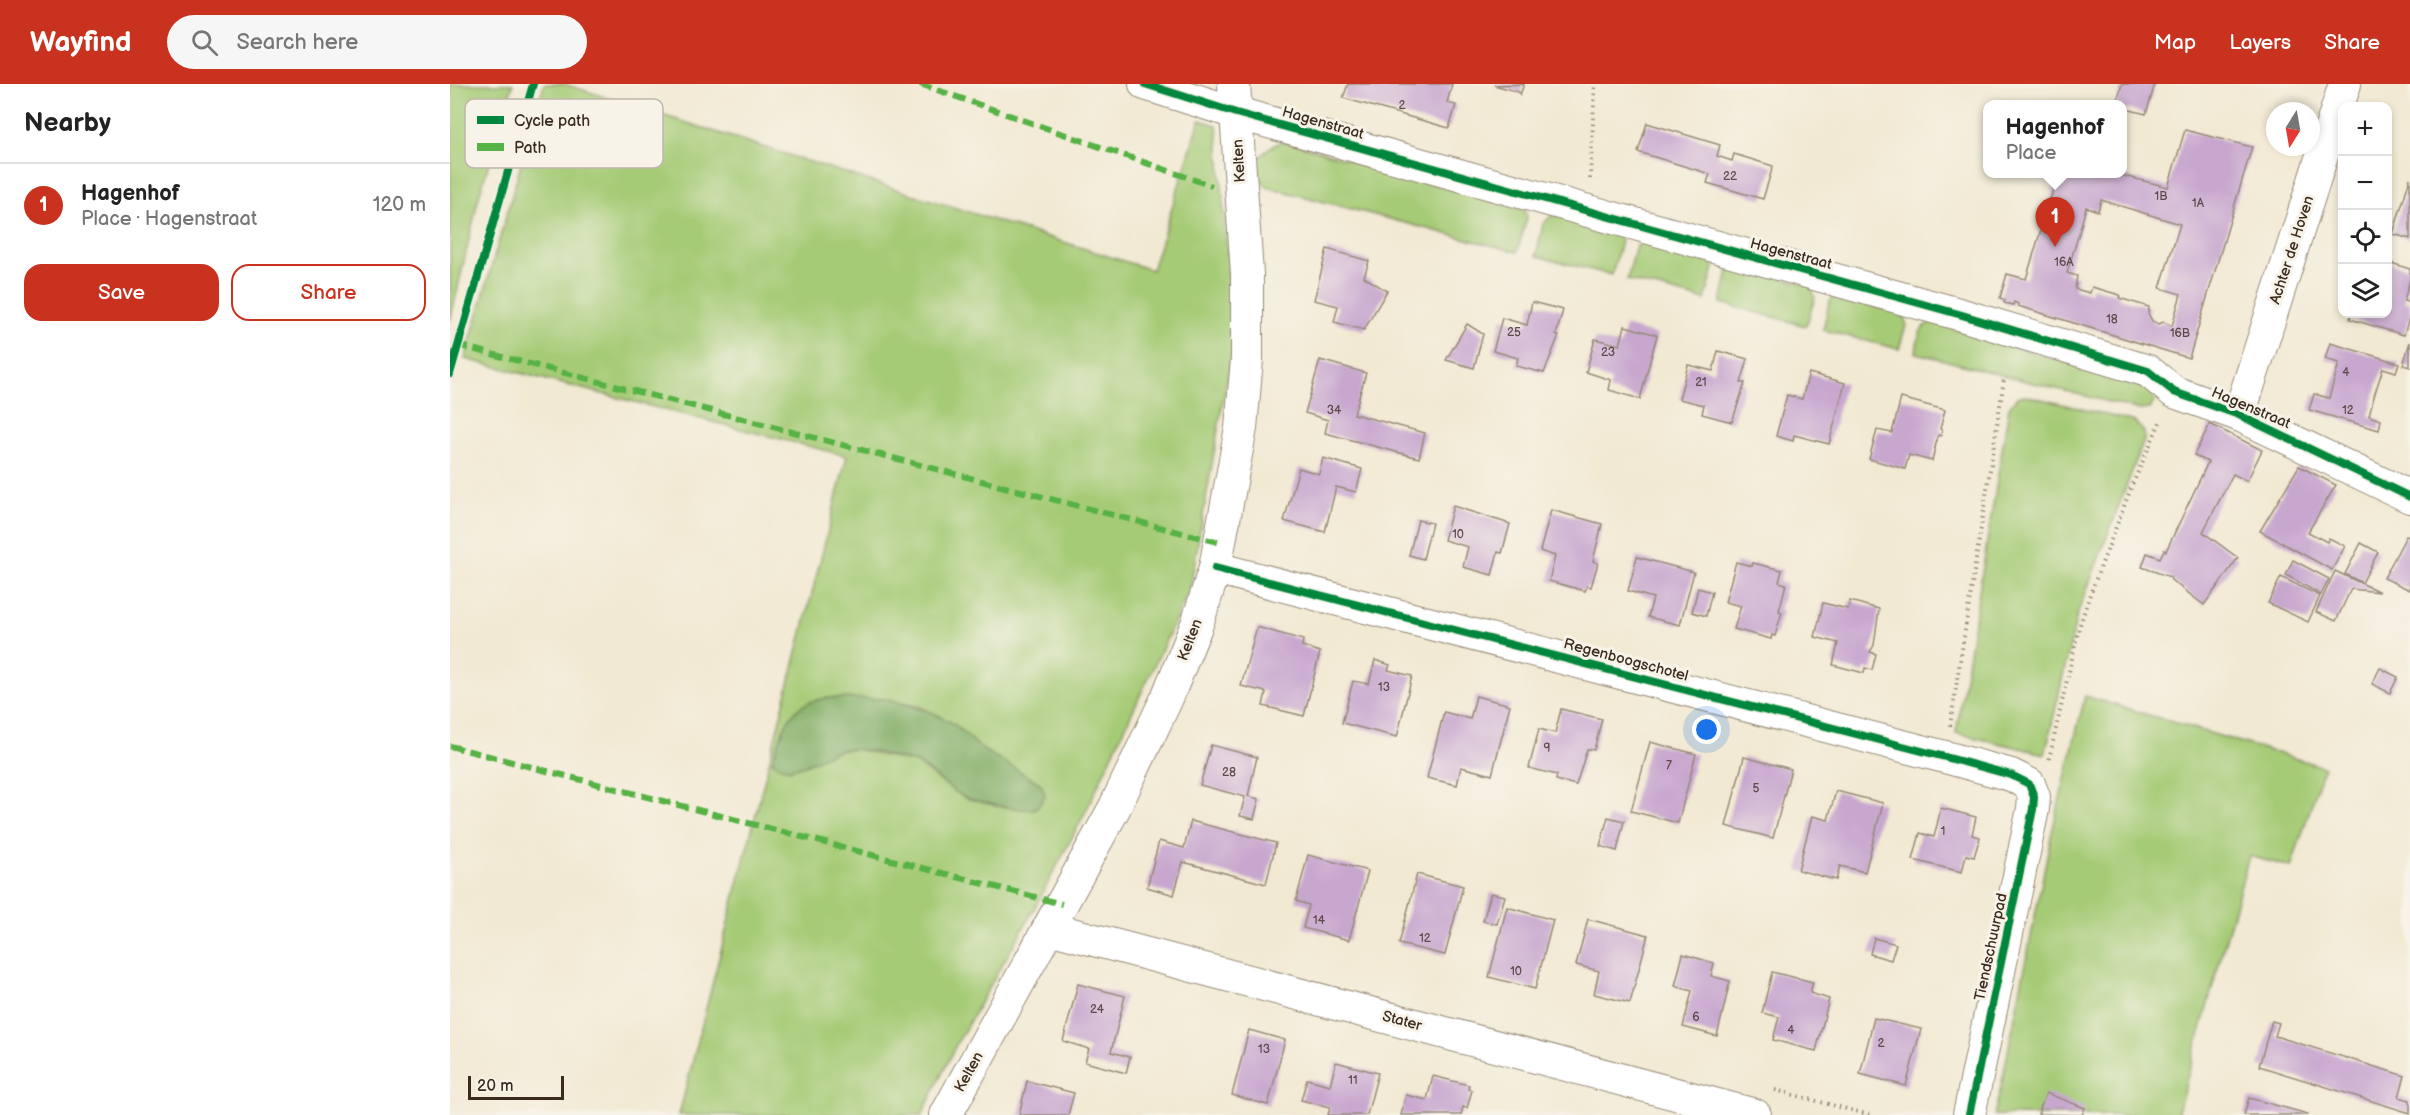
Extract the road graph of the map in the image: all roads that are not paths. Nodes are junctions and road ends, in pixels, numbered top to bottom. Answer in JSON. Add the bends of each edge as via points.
{"nodes":[{"id":1,"x":1145,"y":84,"type":"edge"},
{"id":2,"x":2345,"y":84,"type":"edge"},
{"id":3,"x":1235,"y":98,"type":"edge"},
{"id":4,"x":2239,"y":415,"type":"junction"},
{"id":5,"x":2410,"y":497,"type":"edge"},
{"id":6,"x":1215,"y":567,"type":"junction"},
{"id":7,"x":2029,"y":784,"type":"joint"},
{"id":8,"x":1049,"y":928,"type":"junction"},
{"id":9,"x":946,"y":1115,"type":"edge"},
{"id":10,"x":1755,"y":1115,"type":"edge"},
{"id":11,"x":1969,"y":1115,"type":"edge"}],
"edges":[{"from":1,"to":3,"type":"street","name":"Hagenstraat"},
{"from":2,"to":4,"type":"street","name":"Achter de Hoven"},
{"from":3,"to":4,"type":"street","name":"Hagenstraat","via":[[1588,212],[1962,315],[2137,368],[2174,392]]},
{"from":3,"to":6,"type":"street","name":"Kelten","via":[[1247,359],[1241,428]]},
{"from":4,"to":5,"type":"street","name":"Hagenstraat"},
{"from":6,"to":7,"type":"street","name":"Regenboogschotel","via":[[1945,757]]},
{"from":6,"to":8,"type":"street","name":"Kelten","via":[[1167,698]]},
{"from":7,"to":11,"type":"street","name":"Tiendschuurpad","via":[[2033,809]]},
{"from":8,"to":9,"type":"street","name":"Kelten"},
{"from":8,"to":10,"type":"street","name":"Stater"}]}
